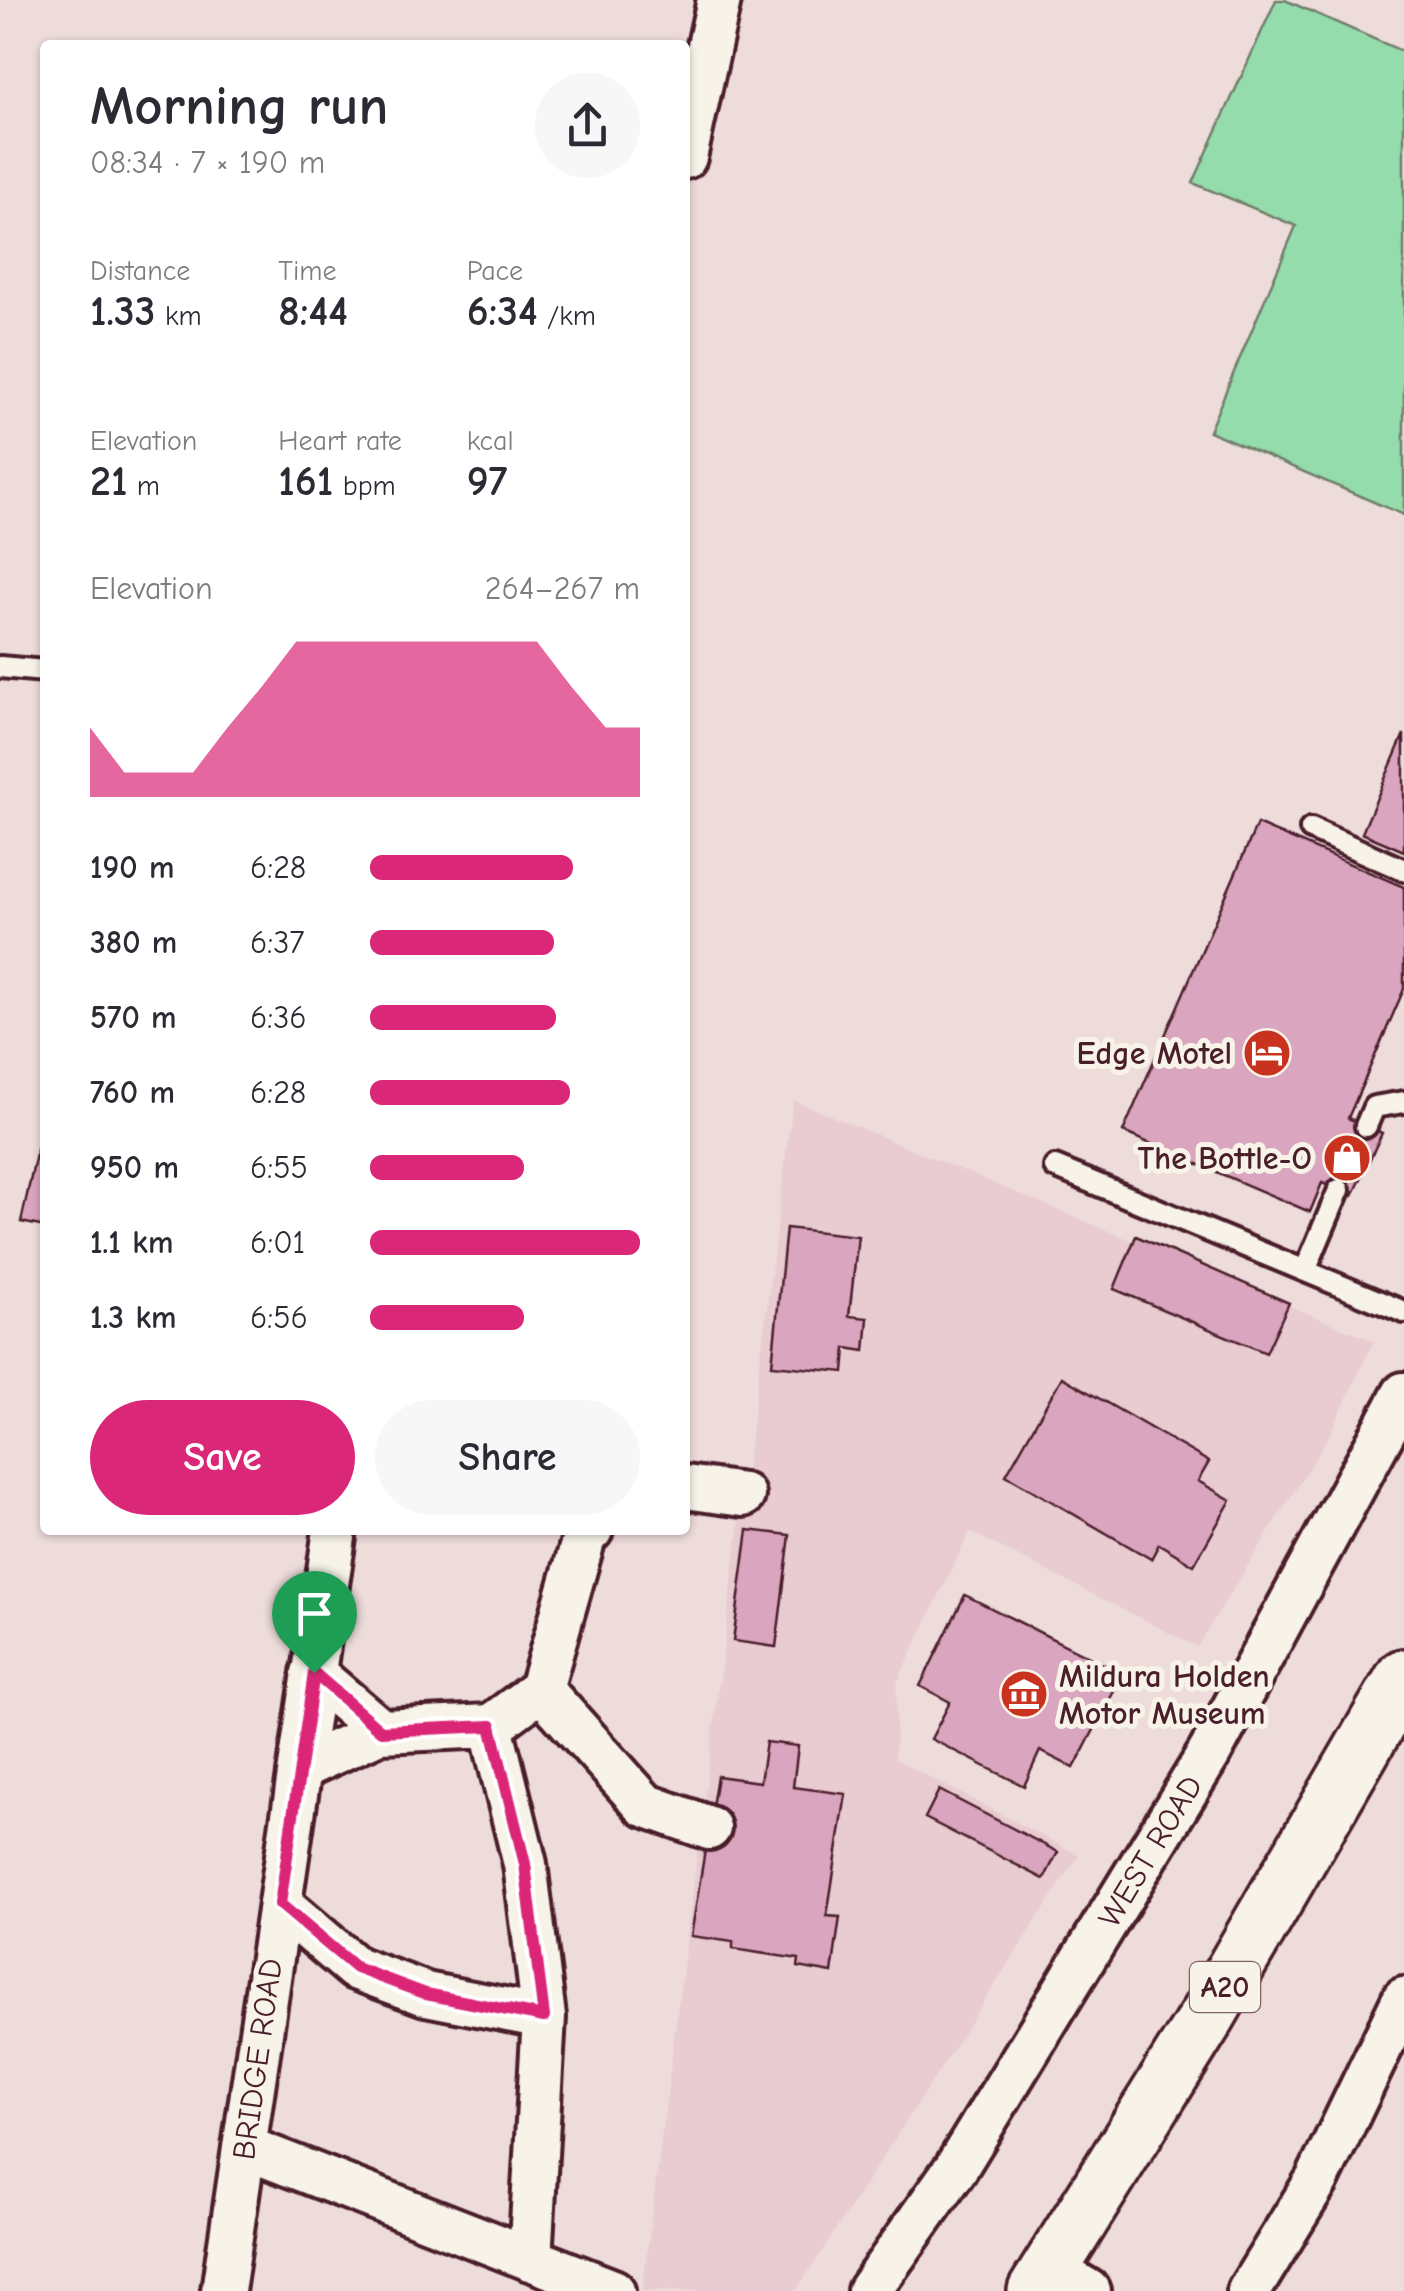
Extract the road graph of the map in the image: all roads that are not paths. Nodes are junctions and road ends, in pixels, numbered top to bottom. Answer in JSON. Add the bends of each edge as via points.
{"nodes":[{"id":1,"x":719,"y":0,"type":"edge"},
{"id":2,"x":690,"y":134,"type":"edge"},
{"id":3,"x":0,"y":667,"type":"edge"},
{"id":4,"x":40,"y":671,"type":"edge"},
{"id":5,"x":1311,"y":829,"type":"dead end"},
{"id":6,"x":1404,"y":870,"type":"edge"},
{"id":7,"x":1404,"y":1102,"type":"edge"},
{"id":8,"x":1366,"y":1126,"type":"dead end"},
{"id":9,"x":1055,"y":1168,"type":"dead end"},
{"id":10,"x":1339,"y":1190,"type":"dead end"},
{"id":11,"x":1305,"y":1272,"type":"junction"},
{"id":12,"x":1404,"y":1312,"type":"edge"},
{"id":13,"x":1404,"y":1394,"type":"edge"},
{"id":14,"x":690,"y":1488,"type":"edge"},
{"id":15,"x":743,"y":1495,"type":"dead end"},
{"id":16,"x":333,"y":1535,"type":"edge"},
{"id":17,"x":586,"y":1535,"type":"edge"},
{"id":18,"x":314,"y":1673,"type":"junction"},
{"id":19,"x":1404,"y":1677,"type":"edge"},
{"id":20,"x":542,"y":1689,"type":"junction"},
{"id":21,"x":491,"y":1726,"type":"junction"},
{"id":22,"x":381,"y":1731,"type":"junction"},
{"id":23,"x":300,"y":1768,"type":"junction"},
{"id":24,"x":709,"y":1828,"type":"dead end"},
{"id":25,"x":280,"y":1904,"type":"junction"},
{"id":26,"x":1404,"y":1999,"type":"edge"},
{"id":27,"x":544,"y":2017,"type":"junction"},
{"id":28,"x":244,"y":2147,"type":"junction"},
{"id":29,"x":530,"y":2259,"type":"junction"},
{"id":30,"x":1058,"y":2284,"type":"edge"},
{"id":31,"x":223,"y":2291,"type":"edge"},
{"id":32,"x":613,"y":2291,"type":"edge"},
{"id":33,"x":869,"y":2291,"type":"edge"},
{"id":34,"x":1249,"y":2291,"type":"edge"}],
"edges":[{"from":1,"to":2,"type":"street"},
{"from":3,"to":4,"type":"lane"},
{"from":5,"to":6,"type":"lane"},
{"from":7,"to":8,"type":"lane","via":[[1374,1107]]},
{"from":9,"to":11,"type":"lane"},
{"from":10,"to":11,"type":"lane"},
{"from":11,"to":12,"type":"lane"},
{"from":13,"to":33,"type":"street","name":"WEST ROAD","via":[[1210,1752],[956,2168]]},
{"from":14,"to":15,"type":"street"},
{"from":16,"to":18,"type":"street","name":"BRIDGE ROAD"},
{"from":17,"to":20,"type":"street"},
{"from":18,"to":22,"type":"street"},
{"from":18,"to":23,"type":"street","name":"BRIDGE ROAD"},
{"from":19,"to":30,"type":"highway","number":"A20"},
{"from":20,"to":21,"type":"street"},
{"from":20,"to":24,"type":"street","via":[[645,1805]]},
{"from":21,"to":22,"type":"street"},
{"from":21,"to":27,"type":"street","via":[[525,1864]]},
{"from":22,"to":23,"type":"street"},
{"from":23,"to":25,"type":"street","name":"BRIDGE ROAD"},
{"from":25,"to":27,"type":"street","via":[[356,1968],[426,1994]]},
{"from":25,"to":28,"type":"street","name":"BRIDGE ROAD"},
{"from":26,"to":34,"type":"street","via":[[1316,2180]]},
{"from":27,"to":29,"type":"street"},
{"from":28,"to":29,"type":"street"},
{"from":28,"to":31,"type":"street","name":"BRIDGE ROAD"},
{"from":29,"to":32,"type":"street"}]}
